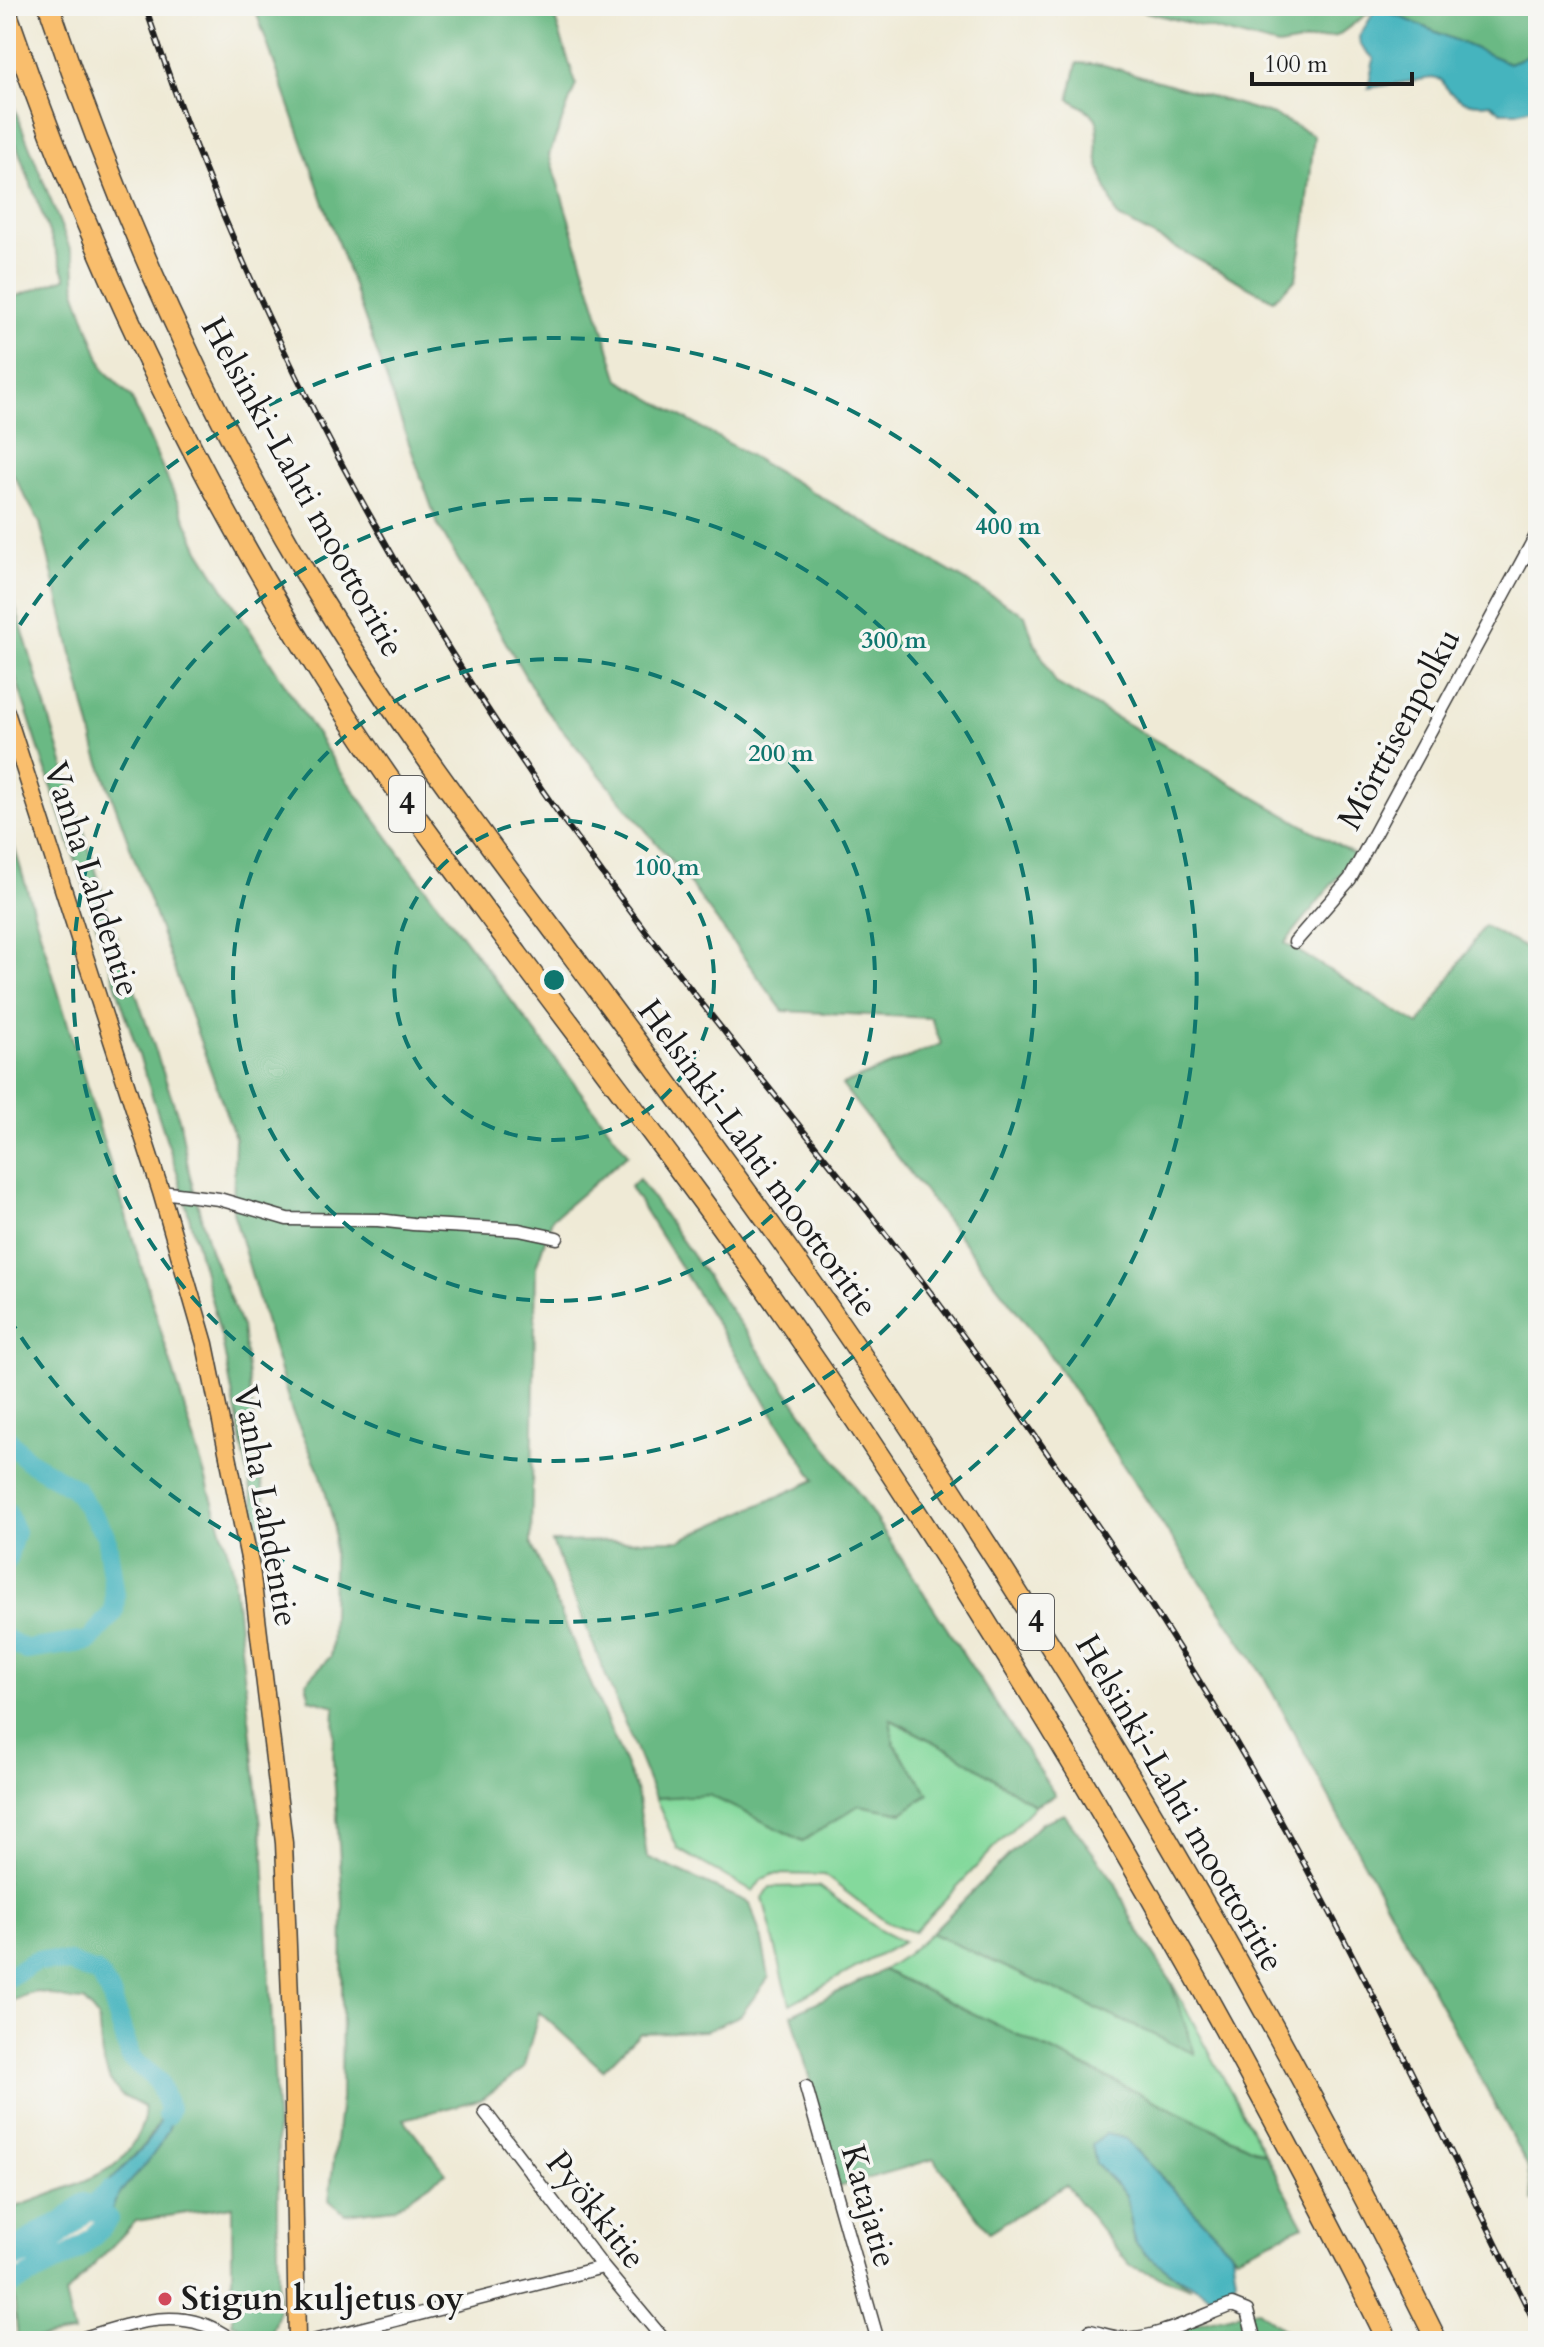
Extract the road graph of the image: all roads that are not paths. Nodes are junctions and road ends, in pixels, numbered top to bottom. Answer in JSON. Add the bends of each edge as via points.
{"nodes":[{"id":1,"x":49,"y":6,"type":"edge"},
{"id":2,"x":6,"y":11,"type":"edge"},
{"id":3,"x":1538,"y":532,"type":"edge"},
{"id":4,"x":6,"y":712,"type":"edge"},
{"id":5,"x":1295,"y":942,"type":"dead end"},
{"id":6,"x":161,"y":1192,"type":"junction"},
{"id":7,"x":557,"y":1238,"type":"dead end"},
{"id":8,"x":806,"y":2087,"type":"dead end"},
{"id":9,"x":485,"y":2112,"type":"dead end"},
{"id":10,"x":603,"y":2267,"type":"junction"},
{"id":11,"x":1090,"y":2331,"type":"dead end"},
{"id":12,"x":74,"y":2341,"type":"edge"},
{"id":13,"x":235,"y":2341,"type":"edge"},
{"id":14,"x":297,"y":2341,"type":"edge"},
{"id":15,"x":313,"y":2341,"type":"edge"},
{"id":16,"x":665,"y":2341,"type":"edge"},
{"id":17,"x":878,"y":2341,"type":"edge"},
{"id":18,"x":1255,"y":2341,"type":"edge"},
{"id":19,"x":1388,"y":2341,"type":"edge"},
{"id":20,"x":1437,"y":2341,"type":"edge"}],
"edges":[{"from":1,"to":20,"type":"highway","name":"Helsinki-Lahti moottoritie","number":"4","via":[[73,78],[181,337],[309,578],[429,760],[818,1293],[962,1505],[1201,1897],[1373,2212]]},
{"from":2,"to":19,"type":"highway","name":"Helsinki-Lahti moottoritie","number":"4","via":[[34,94],[144,355],[275,599],[352,724],[436,845],[785,1317],[934,1541],[1164,1918],[1336,2234]]},
{"from":3,"to":5,"type":"street","name":"Mörttisenpolku","via":[[1350,879]]},
{"from":4,"to":6,"type":"main road","name":"Vanha Lahdentie"},
{"from":6,"to":7,"type":"street","via":[[219,1199],[287,1219],[378,1220],[519,1230]]},
{"from":6,"to":14,"type":"main road","name":"Vanha Lahdentie","via":[[208,1359],[251,1568],[284,1843]]},
{"from":8,"to":17,"type":"street","name":"Katajatie"},
{"from":9,"to":10,"type":"street","name":"Pyökkitie"},
{"from":10,"to":15,"type":"street"},
{"from":10,"to":16,"type":"street","name":"Pyökkitie"},
{"from":11,"to":18,"type":"street","via":[[1134,2338],[1232,2305],[1247,2311]]},
{"from":12,"to":13,"type":"street","via":[[163,2319],[204,2324]]}]}
